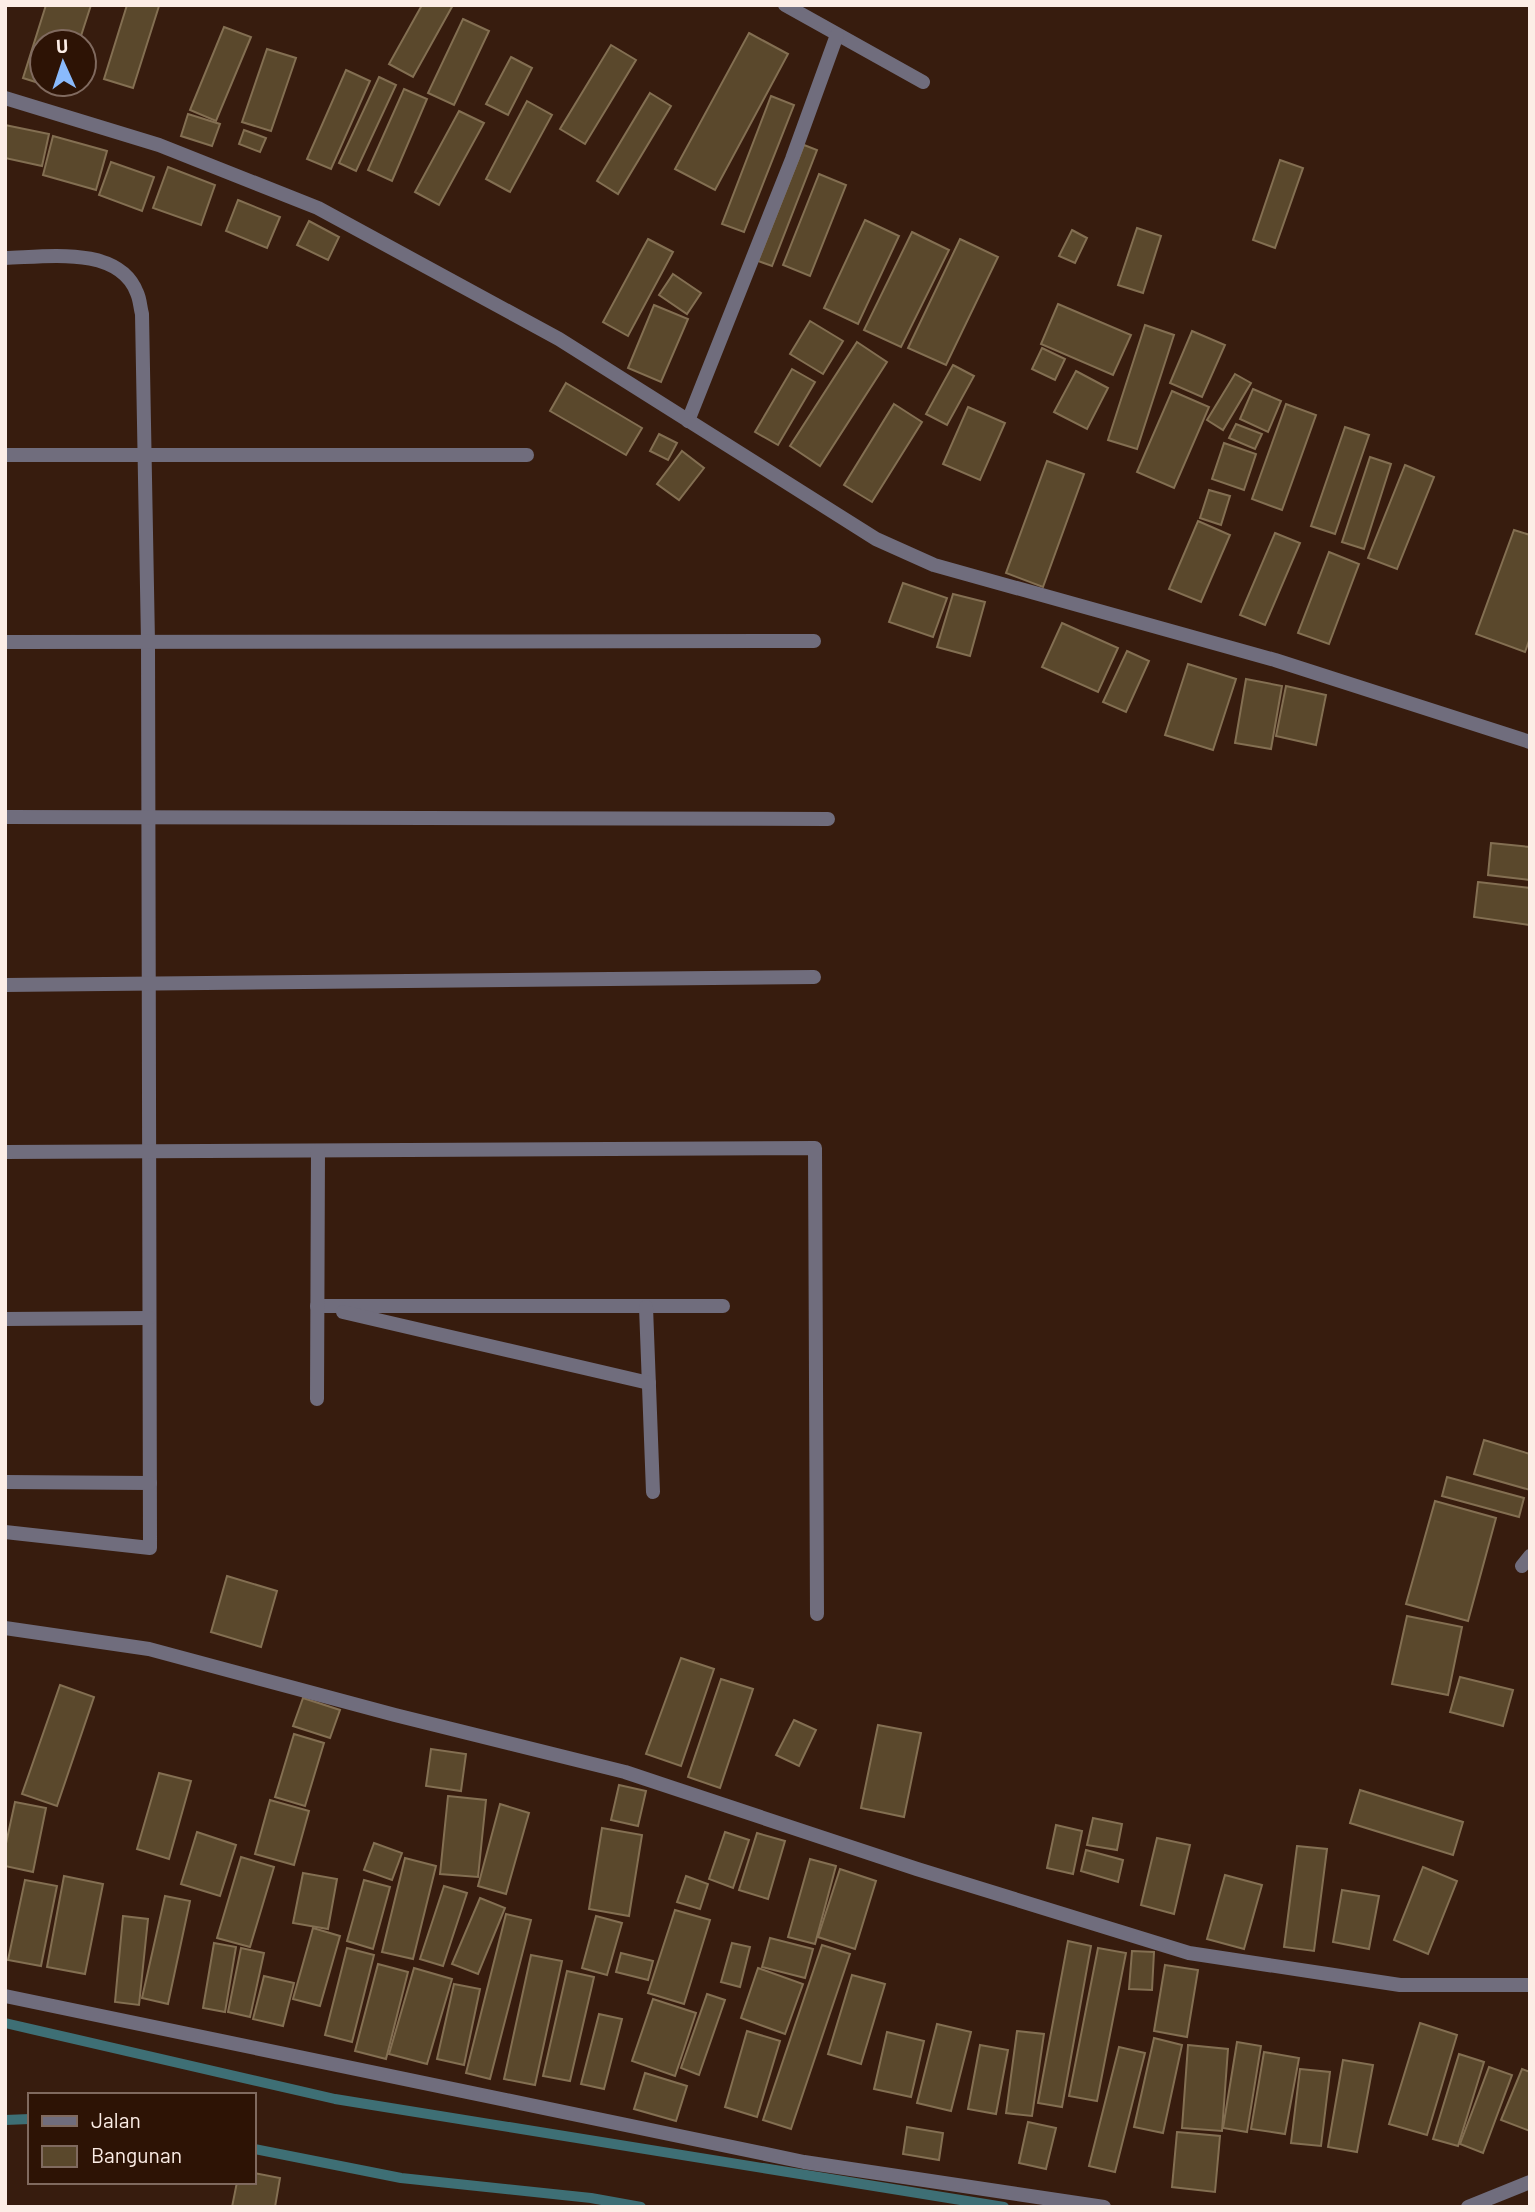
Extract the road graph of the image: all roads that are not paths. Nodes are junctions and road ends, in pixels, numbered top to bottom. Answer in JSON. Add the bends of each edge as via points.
{"nodes":[{"id":1,"x":785,"y":5,"type":"edge"},
{"id":2,"x":837,"y":35,"type":"junction"},
{"id":3,"x":923,"y":82,"type":"dead end"},
{"id":4,"x":5,"y":98,"type":"edge"},
{"id":5,"x":5,"y":258,"type":"edge"},
{"id":6,"x":688,"y":421,"type":"junction"},
{"id":7,"x":144,"y":453,"type":"junction"},
{"id":8,"x":5,"y":455,"type":"edge"},
{"id":9,"x":527,"y":455,"type":"dead end"},
{"id":10,"x":5,"y":642,"type":"edge"},
{"id":11,"x":148,"y":642,"type":"junction"},
{"id":12,"x":814,"y":642,"type":"dead end"},
{"id":13,"x":1530,"y":741,"type":"edge"},
{"id":14,"x":5,"y":817,"type":"edge"},
{"id":15,"x":148,"y":818,"type":"junction"},
{"id":16,"x":828,"y":819,"type":"dead end"},
{"id":17,"x":814,"y":977,"type":"dead end"},
{"id":18,"x":149,"y":984,"type":"junction"},
{"id":19,"x":5,"y":985,"type":"edge"},
{"id":20,"x":318,"y":1150,"type":"junction"},
{"id":21,"x":149,"y":1151,"type":"junction"},
{"id":22,"x":5,"y":1152,"type":"edge"},
{"id":23,"x":317,"y":1306,"type":"junction"},
{"id":24,"x":723,"y":1306,"type":"dead end"},
{"id":25,"x":646,"y":1307,"type":"junction"},
{"id":26,"x":149,"y":1318,"type":"junction"},
{"id":27,"x":5,"y":1319,"type":"edge"},
{"id":28,"x":649,"y":1382,"type":"junction"},
{"id":29,"x":317,"y":1399,"type":"dead end"},
{"id":30,"x":5,"y":1482,"type":"edge"},
{"id":31,"x":150,"y":1483,"type":"junction"},
{"id":32,"x":653,"y":1492,"type":"dead end"},
{"id":33,"x":5,"y":1532,"type":"edge"},
{"id":34,"x":817,"y":1614,"type":"dead end"},
{"id":35,"x":5,"y":1628,"type":"edge"},
{"id":36,"x":1530,"y":1985,"type":"edge"},
{"id":37,"x":5,"y":1996,"type":"edge"},
{"id":38,"x":1530,"y":2182,"type":"edge"},
{"id":39,"x":1104,"y":2207,"type":"edge"},
{"id":40,"x":1468,"y":2207,"type":"edge"}],
"edges":[{"from":1,"to":2,"type":"street"},
{"from":2,"to":3,"type":"street"},
{"from":2,"to":6,"type":"street"},
{"from":4,"to":6,"type":"street","via":[[159,145],[318,208],[559,339]]},
{"from":5,"to":7,"type":"street","via":[[97,259],[127,276],[138,293],[142,314]]},
{"from":6,"to":13,"type":"street","via":[[876,540],[934,565],[1275,660]]},
{"from":7,"to":8,"type":"street"},
{"from":7,"to":9,"type":"street"},
{"from":7,"to":11,"type":"street"},
{"from":10,"to":11,"type":"street"},
{"from":11,"to":12,"type":"street"},
{"from":11,"to":15,"type":"street"},
{"from":14,"to":15,"type":"street"},
{"from":15,"to":16,"type":"street"},
{"from":15,"to":18,"type":"street"},
{"from":17,"to":18,"type":"street"},
{"from":18,"to":19,"type":"street"},
{"from":18,"to":21,"type":"street"},
{"from":20,"to":21,"type":"street"},
{"from":20,"to":23,"type":"street"},
{"from":20,"to":34,"type":"street","via":[[815,1148]]},
{"from":21,"to":22,"type":"street"},
{"from":21,"to":26,"type":"street"},
{"from":23,"to":25,"type":"street"},
{"from":23,"to":28,"type":"street"},
{"from":23,"to":29,"type":"street"},
{"from":24,"to":25,"type":"street"},
{"from":25,"to":28,"type":"street"},
{"from":26,"to":27,"type":"street"},
{"from":26,"to":31,"type":"street"},
{"from":28,"to":32,"type":"street"},
{"from":30,"to":31,"type":"street"},
{"from":31,"to":33,"type":"street","via":[[150,1548]]},
{"from":35,"to":36,"type":"street","via":[[149,1649],[625,1772],[1189,1953],[1400,1985]]},
{"from":37,"to":39,"type":"street","via":[[804,2162]]},
{"from":38,"to":40,"type":"street"}]}
